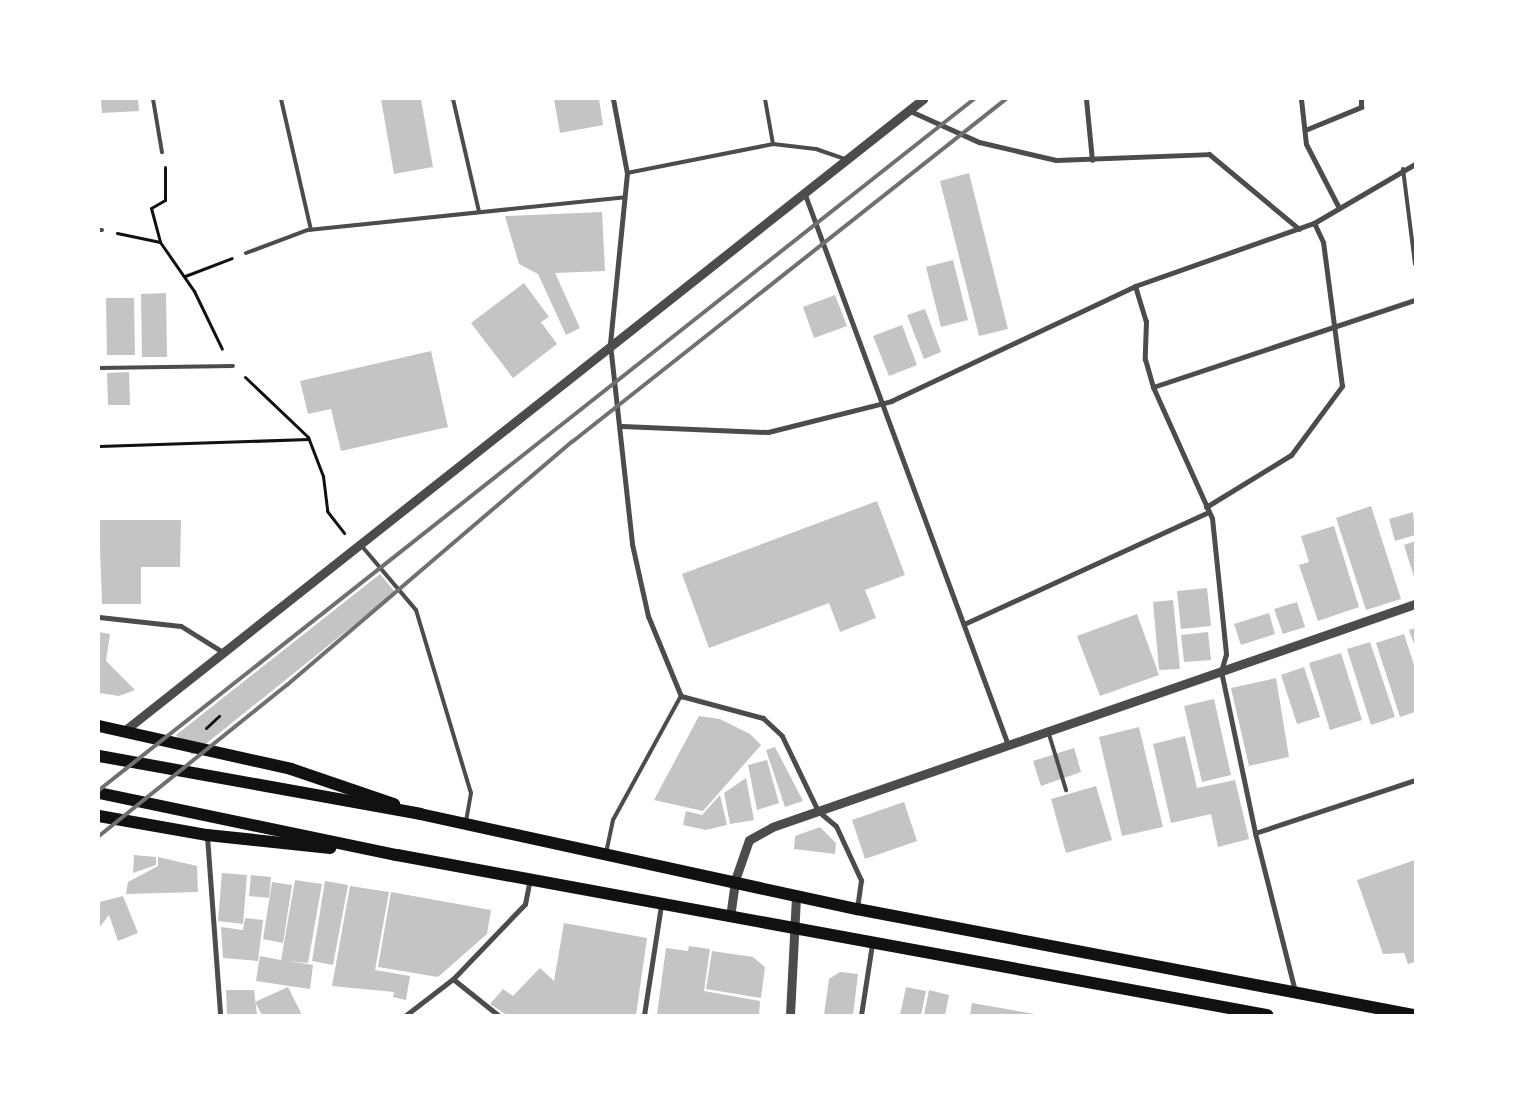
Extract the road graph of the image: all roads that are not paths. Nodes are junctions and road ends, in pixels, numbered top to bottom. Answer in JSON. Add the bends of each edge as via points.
{"nodes":[{"id":1,"x":153,"y":99,"type":"edge"},
{"id":2,"x":281,"y":99,"type":"edge"},
{"id":3,"x":453,"y":99,"type":"edge"},
{"id":4,"x":614,"y":99,"type":"edge"},
{"id":5,"x":765,"y":99,"type":"edge"},
{"id":6,"x":923,"y":99,"type":"edge"},
{"id":7,"x":1086,"y":99,"type":"edge"},
{"id":8,"x":1301,"y":99,"type":"edge"},
{"id":9,"x":1361,"y":99,"type":"edge"},
{"id":10,"x":908,"y":110,"type":"junction"},
{"id":11,"x":1305,"y":130,"type":"junction"},
{"id":12,"x":773,"y":144,"type":"junction"},
{"id":13,"x":162,"y":152,"type":"road end"},
{"id":14,"x":845,"y":159,"type":"junction"},
{"id":15,"x":1092,"y":160,"type":"junction"},
{"id":16,"x":1415,"y":164,"type":"edge"},
{"id":17,"x":1403,"y":169,"type":"junction"},
{"id":18,"x":627,"y":173,"type":"junction"},
{"id":19,"x":804,"y":192,"type":"junction"},
{"id":20,"x":625,"y":197,"type":"junction"},
{"id":21,"x":1339,"y":208,"type":"junction"},
{"id":22,"x":478,"y":212,"type":"junction"},
{"id":23,"x":1314,"y":222,"type":"junction"},
{"id":24,"x":1299,"y":229,"type":"junction"},
{"id":25,"x":311,"y":230,"type":"junction"},
{"id":26,"x":246,"y":253,"type":"road end"},
{"id":27,"x":1415,"y":264,"type":"edge"},
{"id":28,"x":1135,"y":286,"type":"junction"},
{"id":29,"x":1415,"y":300,"type":"edge"},
{"id":30,"x":1336,"y":327,"type":"junction"},
{"id":31,"x":610,"y":344,"type":"junction"},
{"id":32,"x":234,"y":366,"type":"road end"},
{"id":33,"x":99,"y":368,"type":"edge"},
{"id":34,"x":1153,"y":387,"type":"junction"},
{"id":35,"x":884,"y":403,"type":"junction"},
{"id":36,"x":622,"y":426,"type":"junction"},
{"id":37,"x":1208,"y":509,"type":"junction"},
{"id":38,"x":359,"y":542,"type":"junction"},
{"id":39,"x":1415,"y":604,"type":"edge"},
{"id":40,"x":99,"y":617,"type":"edge"},
{"id":41,"x":964,"y":624,"type":"junction"},
{"id":42,"x":221,"y":651,"type":"junction"},
{"id":43,"x":1221,"y":671,"type":"junction"},
{"id":44,"x":681,"y":696,"type":"junction"},
{"id":45,"x":99,"y":726,"type":"edge"},
{"id":46,"x":124,"y":731,"type":"junction"},
{"id":47,"x":1048,"y":731,"type":"junction"},
{"id":48,"x":1008,"y":745,"type":"junction"},
{"id":49,"x":99,"y":756,"type":"edge"},
{"id":50,"x":1415,"y":780,"type":"edge"},
{"id":51,"x":1066,"y":790,"type":"dead end"},
{"id":52,"x":99,"y":793,"type":"edge"},
{"id":53,"x":818,"y":811,"type":"junction"},
{"id":54,"x":420,"y":814,"type":"junction"},
{"id":55,"x":99,"y":816,"type":"edge"},
{"id":56,"x":466,"y":823,"type":"junction"},
{"id":57,"x":1255,"y":833,"type":"junction"},
{"id":58,"x":207,"y":835,"type":"junction"},
{"id":59,"x":606,"y":852,"type":"junction"},
{"id":60,"x":397,"y":855,"type":"junction"},
{"id":61,"x":530,"y":879,"type":"junction"},
{"id":62,"x":735,"y":880,"type":"junction"},
{"id":63,"x":796,"y":896,"type":"junction"},
{"id":64,"x":661,"y":904,"type":"junction"},
{"id":65,"x":857,"y":909,"type":"junction"},
{"id":66,"x":730,"y":917,"type":"junction"},
{"id":67,"x":795,"y":930,"type":"junction"},
{"id":68,"x":872,"y":944,"type":"junction"},
{"id":69,"x":453,"y":980,"type":"junction"},
{"id":70,"x":1295,"y":992,"type":"junction"},
{"id":71,"x":220,"y":1015,"type":"edge"},
{"id":72,"x":406,"y":1015,"type":"edge"},
{"id":73,"x":498,"y":1015,"type":"edge"},
{"id":74,"x":644,"y":1015,"type":"edge"},
{"id":75,"x":790,"y":1015,"type":"edge"},
{"id":76,"x":862,"y":1015,"type":"edge"},
{"id":77,"x":1267,"y":1015,"type":"edge"},
{"id":78,"x":1413,"y":1015,"type":"edge"}],
"edges":[{"from":1,"to":13,"type":"lane"},
{"from":2,"to":25,"type":"lane"},
{"from":3,"to":22,"type":"lane"},
{"from":4,"to":18,"type":"street"},
{"from":5,"to":12,"type":"lane"},
{"from":6,"to":10,"type":"street"},
{"from":7,"to":15,"type":"street"},
{"from":8,"to":11,"type":"street"},
{"from":9,"to":11,"type":"street","via":[[1361,107]]},
{"from":10,"to":14,"type":"street"},
{"from":10,"to":15,"type":"street","via":[[979,142],[1056,160]]},
{"from":11,"to":21,"type":"street","via":[[1306,144]]},
{"from":12,"to":14,"type":"lane","via":[[816,149]]},
{"from":12,"to":18,"type":"lane"},
{"from":14,"to":19,"type":"street"},
{"from":15,"to":24,"type":"street","via":[[1209,154]]},
{"from":16,"to":17,"type":"street"},
{"from":17,"to":21,"type":"street"},
{"from":17,"to":27,"type":"lane"},
{"from":18,"to":20,"type":"street"},
{"from":19,"to":31,"type":"street"},
{"from":19,"to":35,"type":"street"},
{"from":20,"to":22,"type":"lane"},
{"from":20,"to":31,"type":"street"},
{"from":21,"to":23,"type":"street"},
{"from":22,"to":25,"type":"lane"},
{"from":23,"to":24,"type":"street"},
{"from":23,"to":30,"type":"street","via":[[1322,242]]},
{"from":24,"to":28,"type":"street"},
{"from":25,"to":26,"type":"lane"},
{"from":28,"to":34,"type":"street","via":[[1146,321],[1145,359]]},
{"from":28,"to":35,"type":"street"},
{"from":29,"to":30,"type":"street"},
{"from":30,"to":34,"type":"street"},
{"from":30,"to":37,"type":"street","via":[[1342,386],[1291,455]]},
{"from":31,"to":36,"type":"street"},
{"from":31,"to":38,"type":"street"},
{"from":32,"to":33,"type":"lane"},
{"from":34,"to":37,"type":"street"},
{"from":35,"to":36,"type":"street","via":[[768,432]]},
{"from":35,"to":41,"type":"street"},
{"from":36,"to":44,"type":"street","via":[[632,544],[648,616]]},
{"from":37,"to":41,"type":"street"},
{"from":37,"to":43,"type":"street","via":[[1226,654]]},
{"from":38,"to":42,"type":"street"},
{"from":38,"to":56,"type":"lane","via":[[416,610],[471,793]]},
{"from":39,"to":43,"type":"street"},
{"from":40,"to":42,"type":"street","via":[[181,626]]},
{"from":41,"to":48,"type":"street"},
{"from":42,"to":46,"type":"street"},
{"from":43,"to":47,"type":"street"},
{"from":43,"to":57,"type":"street"},
{"from":44,"to":53,"type":"street","via":[[763,718],[782,736]]},
{"from":44,"to":59,"type":"lane","via":[[613,820]]},
{"from":45,"to":46,"type":"main road"},
{"from":46,"to":54,"type":"main road","via":[[291,769]]},
{"from":47,"to":48,"type":"street"},
{"from":47,"to":51,"type":"lane"},
{"from":48,"to":53,"type":"street"},
{"from":49,"to":54,"type":"main road"},
{"from":50,"to":57,"type":"street"},
{"from":52,"to":60,"type":"main road"},
{"from":53,"to":62,"type":"street","via":[[750,840]]},
{"from":53,"to":65,"type":"street","via":[[836,826],[861,880]]},
{"from":54,"to":56,"type":"main road"},
{"from":55,"to":58,"type":"main road"},
{"from":56,"to":59,"type":"main road"},
{"from":57,"to":70,"type":"street"},
{"from":58,"to":60,"type":"main road"},
{"from":58,"to":71,"type":"street"},
{"from":59,"to":62,"type":"main road"},
{"from":60,"to":61,"type":"main road"},
{"from":61,"to":64,"type":"main road"},
{"from":61,"to":69,"type":"street","via":[[525,904]]},
{"from":62,"to":63,"type":"main road"},
{"from":62,"to":66,"type":"street"},
{"from":63,"to":65,"type":"main road"},
{"from":63,"to":67,"type":"street"},
{"from":64,"to":66,"type":"main road"},
{"from":64,"to":74,"type":"street"},
{"from":65,"to":70,"type":"main road"},
{"from":66,"to":67,"type":"main road"},
{"from":67,"to":68,"type":"main road"},
{"from":67,"to":75,"type":"street"},
{"from":68,"to":76,"type":"street"},
{"from":68,"to":77,"type":"main road"},
{"from":69,"to":72,"type":"street"},
{"from":69,"to":73,"type":"street"},
{"from":70,"to":78,"type":"main road"}]}
